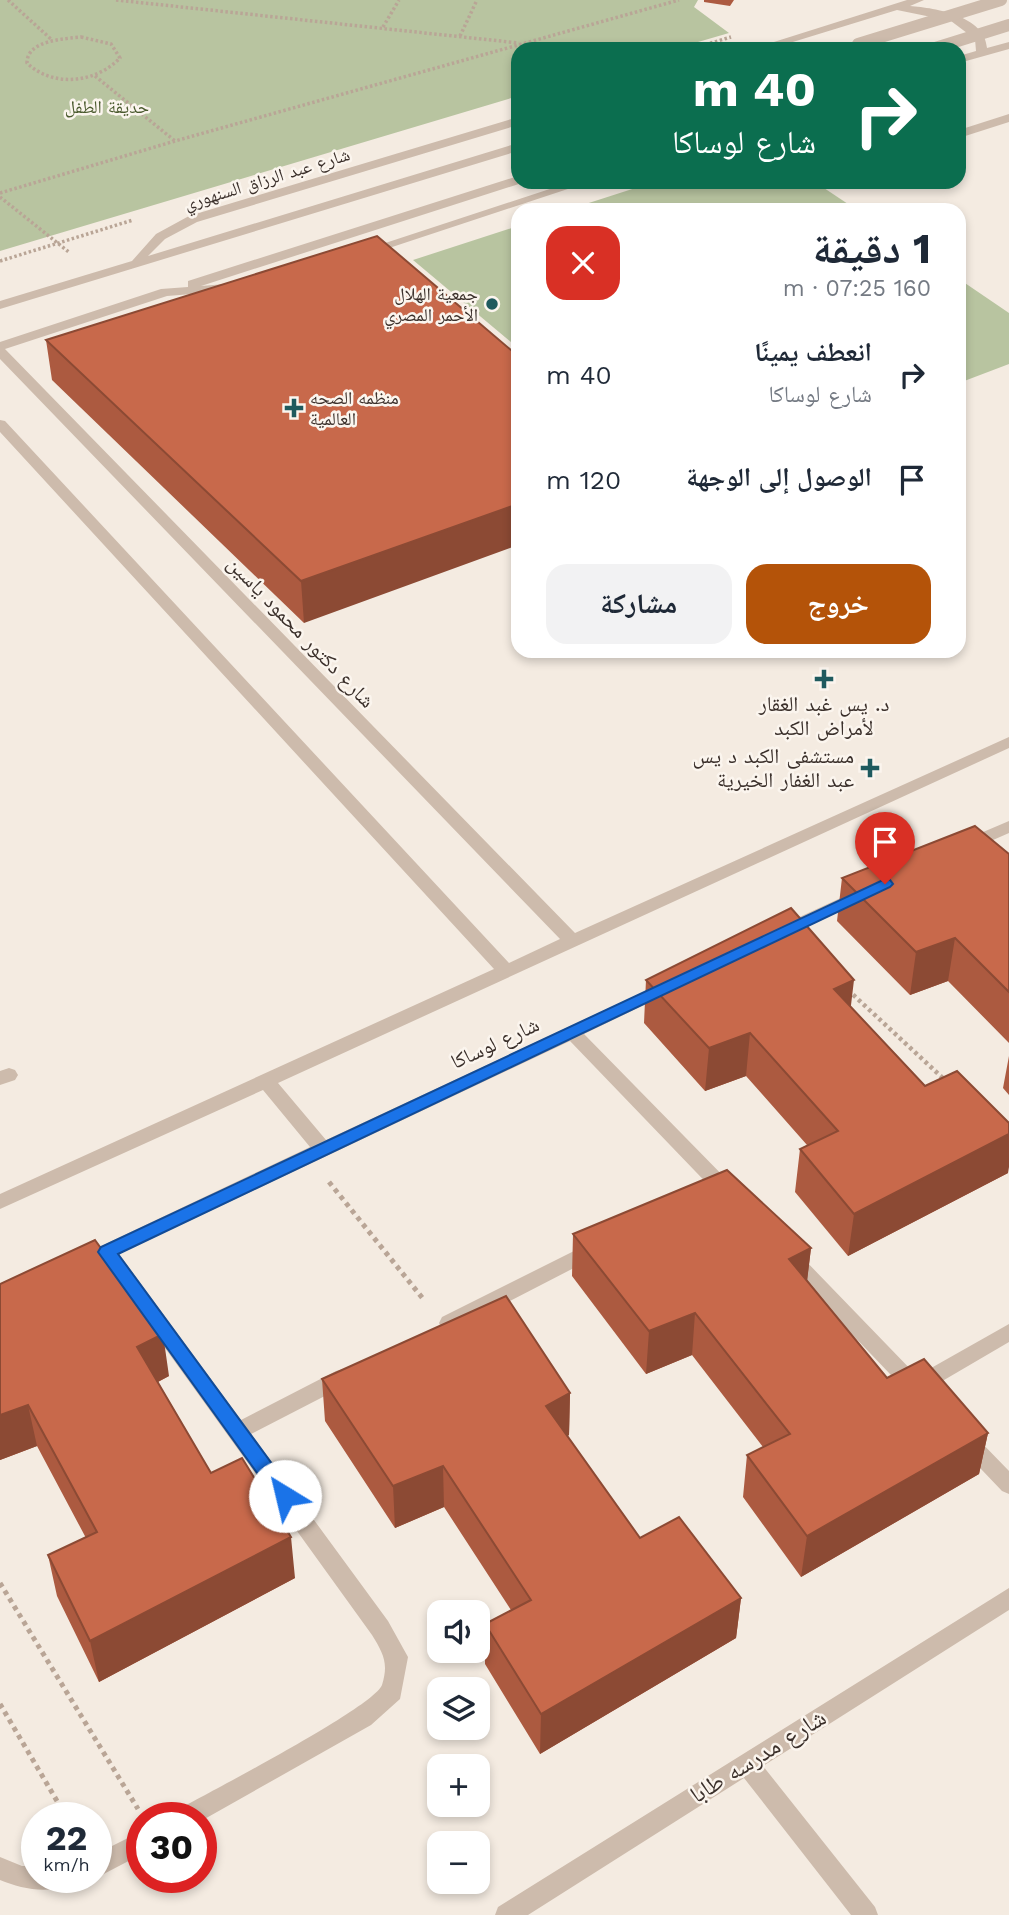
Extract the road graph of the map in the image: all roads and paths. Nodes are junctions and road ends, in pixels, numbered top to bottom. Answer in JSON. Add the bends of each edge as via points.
{"nodes":[{"id":1,"x":8,"y":0,"type":"edge"},
{"id":2,"x":116,"y":0,"type":"edge"},
{"id":3,"x":398,"y":0,"type":"edge"},
{"id":4,"x":477,"y":0,"type":"edge"},
{"id":5,"x":680,"y":0,"type":"edge"},
{"id":6,"x":919,"y":0,"type":"edge"},
{"id":7,"x":1001,"y":0,"type":"edge"},
{"id":8,"x":0,"y":2,"type":"edge"},
{"id":9,"x":892,"y":9,"type":"junction"},
{"id":10,"x":1009,"y":25,"type":"edge"},
{"id":11,"x":383,"y":27,"type":"junction"},
{"id":12,"x":460,"y":36,"type":"junction"},
{"id":13,"x":52,"y":40,"type":"junction"},
{"id":14,"x":515,"y":42,"type":"edge"},
{"id":15,"x":528,"y":42,"type":"edge"},
{"id":16,"x":781,"y":42,"type":"edge"},
{"id":17,"x":865,"y":42,"type":"edge"},
{"id":18,"x":954,"y":42,"type":"edge"},
{"id":19,"x":1009,"y":45,"type":"edge"},
{"id":20,"x":511,"y":47,"type":"edge"},
{"id":21,"x":982,"y":52,"type":"junction"},
{"id":22,"x":966,"y":58,"type":"edge"},
{"id":23,"x":94,"y":75,"type":"junction"},
{"id":24,"x":1009,"y":118,"type":"edge"},
{"id":25,"x":511,"y":123,"type":"edge"},
{"id":26,"x":966,"y":132,"type":"edge"},
{"id":27,"x":175,"y":141,"type":"junction"},
{"id":28,"x":511,"y":149,"type":"edge"},
{"id":29,"x":511,"y":182,"type":"edge"},
{"id":30,"x":561,"y":189,"type":"edge"},
{"id":31,"x":0,"y":195,"type":"edge"},
{"id":32,"x":518,"y":203,"type":"edge"},
{"id":33,"x":511,"y":205,"type":"edge"},
{"id":34,"x":359,"y":254,"type":"edge"},
{"id":35,"x":136,"y":264,"type":"junction"},
{"id":36,"x":98,"y":275,"type":"junction"},
{"id":37,"x":242,"y":286,"type":"edge"},
{"id":38,"x":166,"y":292,"type":"junction"},
{"id":39,"x":0,"y":305,"type":"edge"},
{"id":40,"x":0,"y":349,"type":"edge"},
{"id":41,"x":0,"y":425,"type":"edge"},
{"id":42,"x":1009,"y":742,"type":"edge"},
{"id":43,"x":1009,"y":826,"type":"edge"},
{"id":44,"x":980,"y":865,"type":"edge"},
{"id":45,"x":872,"y":890,"type":"edge"},
{"id":46,"x":772,"y":937,"type":"edge"},
{"id":47,"x":573,"y":942,"type":"junction"},
{"id":48,"x":507,"y":972,"type":"junction"},
{"id":49,"x":684,"y":979,"type":"edge"},
{"id":50,"x":846,"y":988,"type":"edge"},
{"id":51,"x":572,"y":1032,"type":"junction"},
{"id":52,"x":267,"y":1082,"type":"junction"},
{"id":53,"x":948,"y":1083,"type":"edge"},
{"id":54,"x":316,"y":1153,"type":"junction"},
{"id":55,"x":720,"y":1185,"type":"junction"},
{"id":56,"x":696,"y":1197,"type":"edge"},
{"id":57,"x":0,"y":1202,"type":"edge"},
{"id":58,"x":739,"y":1204,"type":"edge"},
{"id":59,"x":612,"y":1240,"type":"edge"},
{"id":60,"x":776,"y":1243,"type":"edge"},
{"id":61,"x":107,"y":1252,"type":"junction"},
{"id":62,"x":71,"y":1269,"type":"edge"},
{"id":63,"x":439,"y":1329,"type":"joint"},
{"id":64,"x":1009,"y":1332,"type":"edge"},
{"id":65,"x":359,"y":1369,"type":"edge"},
{"id":66,"x":915,"y":1387,"type":"junction"},
{"id":67,"x":934,"y":1407,"type":"edge"},
{"id":68,"x":953,"y":1426,"type":"edge"},
{"id":69,"x":238,"y":1430,"type":"junction"},
{"id":70,"x":1009,"y":1485,"type":"edge"},
{"id":71,"x":0,"y":1583,"type":"edge"},
{"id":72,"x":1009,"y":1598,"type":"edge"},
{"id":73,"x":0,"y":1704,"type":"edge"},
{"id":74,"x":746,"y":1763,"type":"junction"},
{"id":75,"x":58,"y":1802,"type":"edge"},
{"id":76,"x":134,"y":1802,"type":"edge"},
{"id":77,"x":213,"y":1802,"type":"edge"},
{"id":78,"x":0,"y":1868,"type":"edge"},
{"id":79,"x":21,"y":1877,"type":"edge"},
{"id":80,"x":521,"y":1911,"type":"edge"},
{"id":81,"x":866,"y":1915,"type":"edge"}],
"edges":[{"from":1,"to":8,"type":"path"},
{"from":1,"to":13,"type":"path"},
{"from":2,"to":11,"type":"path"},
{"from":3,"to":11,"type":"path"},
{"from":4,"to":12,"type":"path"},
{"from":5,"to":15,"type":"path"},
{"from":6,"to":9,"type":"street"},
{"from":7,"to":17,"type":"street","bridge":true},
{"from":9,"to":16,"type":"street"},
{"from":9,"to":21,"type":"street","via":[[940,14],[966,24],[981,38]]},
{"from":10,"to":18,"type":"street","bridge":true},
{"from":11,"to":12,"type":"path"},
{"from":12,"to":14,"type":"path"},
{"from":13,"to":23,"type":"path","via":[[27,57],[31,69],[65,79]]},
{"from":13,"to":23,"type":"path","via":[[81,37],[114,46],[120,58]]},
{"from":19,"to":21,"type":"street"},
{"from":20,"to":27,"type":"path"},
{"from":21,"to":22,"type":"street"},
{"from":23,"to":27,"type":"path"},
{"from":24,"to":26,"type":"street"},
{"from":25,"to":35,"type":"street","name":"شارع عبد الرزاق السنهوري","via":[[193,219],[156,238]]},
{"from":27,"to":31,"type":"path"},
{"from":28,"to":35,"type":"street"},
{"from":29,"to":38,"type":"street"},
{"from":30,"to":32,"type":"street"},
{"from":31,"to":36,"type":"path"},
{"from":33,"to":34,"type":"street"},
{"from":35,"to":36,"type":"street"},
{"from":36,"to":39,"type":"street"},
{"from":37,"to":38,"type":"street"},
{"from":38,"to":40,"type":"street"},
{"from":40,"to":47,"type":"street","name":"شارع دكتور محمود ياسين"},
{"from":41,"to":48,"type":"street"},
{"from":42,"to":47,"type":"street"},
{"from":43,"to":44,"type":"street","via":[[954,851]]},
{"from":45,"to":46,"type":"street"},
{"from":47,"to":48,"type":"street"},
{"from":48,"to":52,"type":"street"},
{"from":49,"to":51,"type":"street","name":"شارع لوساكا"},
{"from":50,"to":53,"type":"path"},
{"from":51,"to":54,"type":"street","name":"شارع لوساكا"},
{"from":51,"to":55,"type":"street"},
{"from":52,"to":54,"type":"street"},
{"from":52,"to":57,"type":"street"},
{"from":54,"to":61,"type":"street","name":"شارع لوساكا"},
{"from":54,"to":63,"type":"path"},
{"from":55,"to":56,"type":"street"},
{"from":55,"to":58,"type":"street"},
{"from":59,"to":63,"type":"street"},
{"from":60,"to":66,"type":"street"},
{"from":61,"to":62,"type":"street","name":"شارع لوساكا"},
{"from":61,"to":69,"type":"street"},
{"from":64,"to":66,"type":"street"},
{"from":65,"to":69,"type":"street"},
{"from":66,"to":67,"type":"street"},
{"from":68,"to":70,"type":"street"},
{"from":69,"to":77,"type":"street","via":[[397,1657],[392,1692],[363,1718]]},
{"from":71,"to":76,"type":"path"},
{"from":72,"to":74,"type":"street","name":"شارع مدرسه طابا"},
{"from":73,"to":75,"type":"path"},
{"from":74,"to":80,"type":"street","name":"شارع مدرسه طابا"},
{"from":74,"to":81,"type":"street"},
{"from":78,"to":79,"type":"street"}]}
